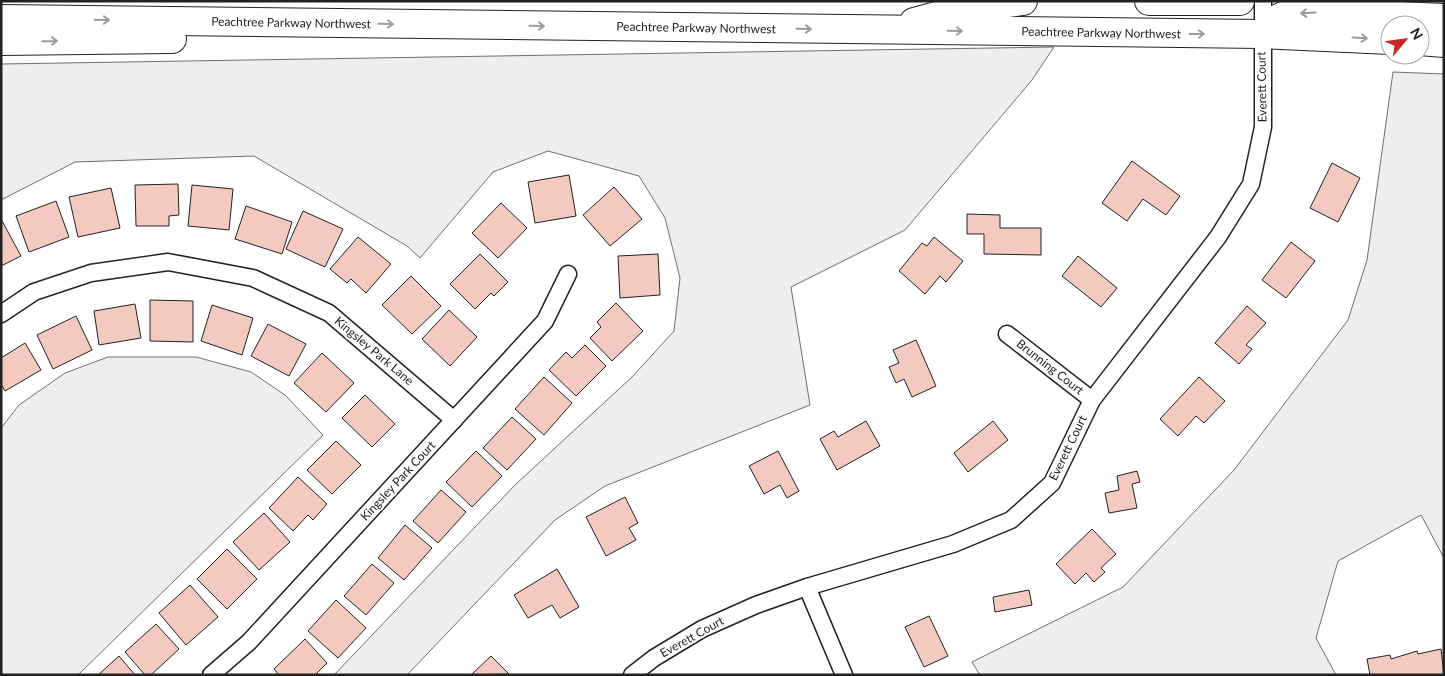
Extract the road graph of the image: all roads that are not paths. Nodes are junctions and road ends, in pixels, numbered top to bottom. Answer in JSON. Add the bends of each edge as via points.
{"nodes":[{"id":1,"x":1023,"y":1,"type":"edge"},
{"id":2,"x":1149,"y":1,"type":"edge"},
{"id":3,"x":1240,"y":1,"type":"edge"},
{"id":4,"x":1263,"y":1,"type":"edge"},
{"id":5,"x":1444,"y":18,"type":"edge"},
{"id":6,"x":1,"y":19,"type":"edge"},
{"id":7,"x":320,"y":23,"type":"junction"},
{"id":8,"x":888,"y":30,"type":"junction"},
{"id":9,"x":1262,"y":34,"type":"junction"},
{"id":10,"x":1380,"y":40,"type":"edge"},
{"id":11,"x":1,"y":41,"type":"edge"},
{"id":12,"x":1430,"y":42,"type":"edge"},
{"id":13,"x":1444,"y":43,"type":"edge"},
{"id":14,"x":568,"y":274,"type":"dead end"},
{"id":15,"x":1,"y":314,"type":"edge"},
{"id":16,"x":1007,"y":334,"type":"dead end"},
{"id":17,"x":1092,"y":400,"type":"junction"},
{"id":18,"x":454,"y":420,"type":"junction"},
{"id":19,"x":807,"y":587,"type":"junction"},
{"id":20,"x":211,"y":675,"type":"edge"},
{"id":21,"x":632,"y":675,"type":"edge"},
{"id":22,"x":844,"y":675,"type":"edge"}],
"edges":[{"from":1,"to":8,"type":"highway","via":[[959,10]]},
{"from":2,"to":3,"type":"highway"},
{"from":4,"to":9,"type":"street","name":"Everett Court"},
{"from":5,"to":9,"type":"highway","one_way":true,"via":[[1286,14],[1271,22]]},
{"from":6,"to":7,"type":"highway","name":"Peachtree Parkway Northwest","one_way":true},
{"from":7,"to":8,"type":"highway","name":"Peachtree Parkway Northwest","one_way":true},
{"from":11,"to":7,"type":"highway","one_way":true,"via":[[260,35]]},
{"from":8,"to":9,"type":"highway","name":"Peachtree Parkway Northwest","one_way":true},
{"from":9,"to":10,"type":"highway","name":"Peachtree Parkway Northwest","one_way":true},
{"from":9,"to":17,"type":"street","name":"Everett Court","via":[[1263,127],[1251,184],[1218,237]]},
{"from":12,"to":13,"type":"highway"},
{"from":14,"to":18,"type":"street","name":"Kingsley Park Court","via":[[545,321]]},
{"from":15,"to":18,"type":"street","name":"Kingsley Park Lane","via":[[34,292],[91,273],[168,262],[253,278],[329,313]]},
{"from":16,"to":17,"type":"street","name":"Brunning Court"},
{"from":17,"to":19,"type":"street","name":"Everett Court","via":[[1052,483],[1011,520],[953,544]]},
{"from":18,"to":20,"type":"street","name":"Kingsley Park Court","via":[[249,642]]},
{"from":19,"to":21,"type":"street","name":"Everett Court","via":[[702,628]]},
{"from":19,"to":22,"type":"street"}]}
